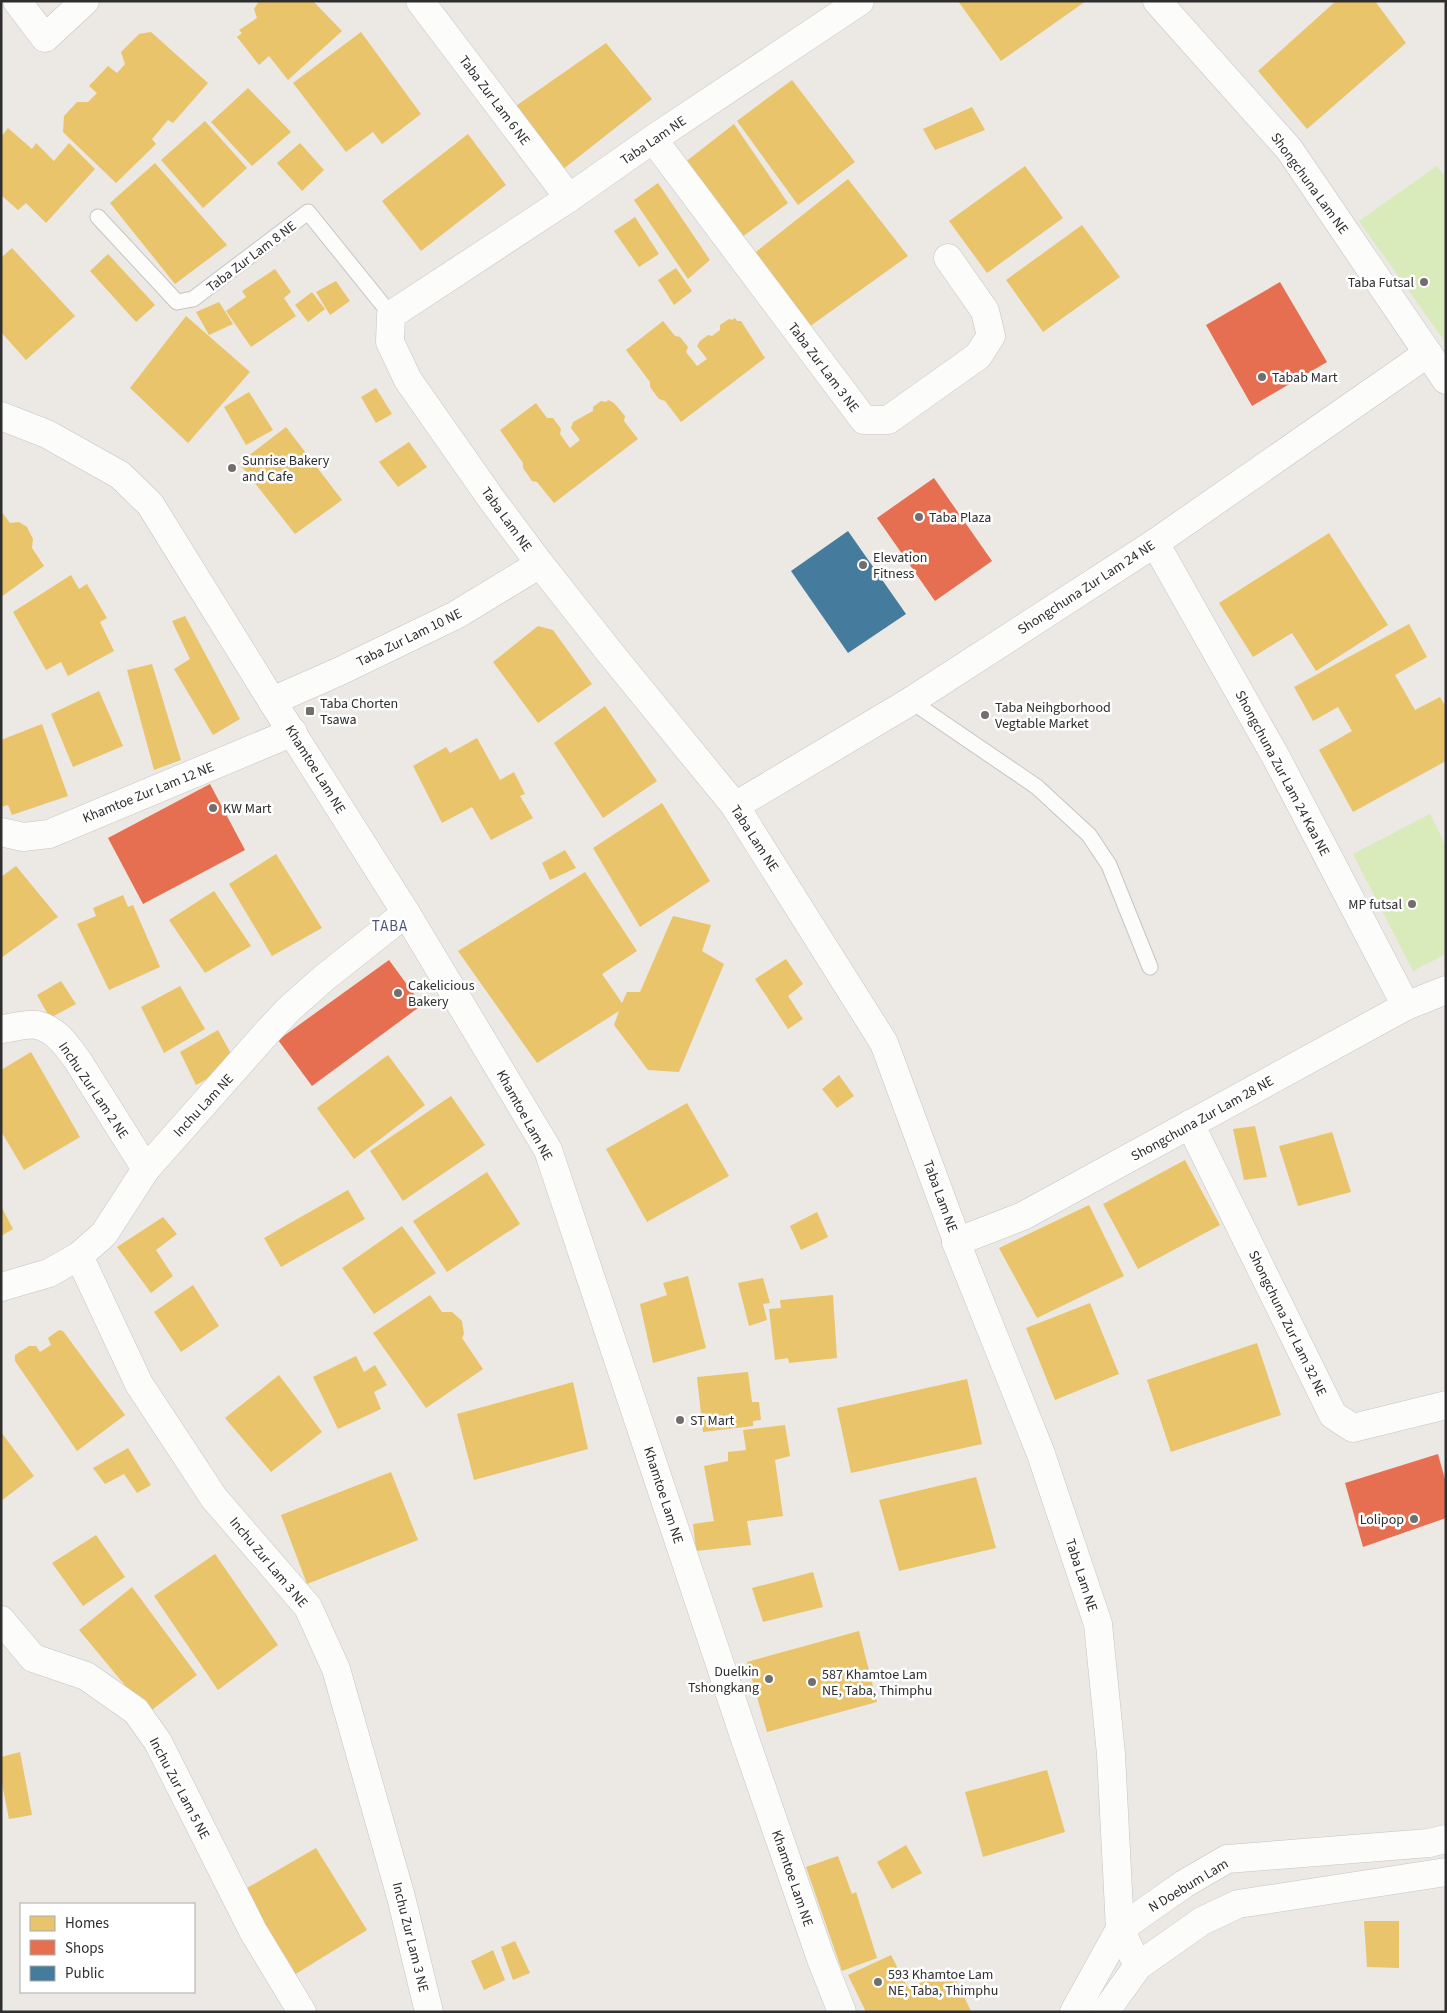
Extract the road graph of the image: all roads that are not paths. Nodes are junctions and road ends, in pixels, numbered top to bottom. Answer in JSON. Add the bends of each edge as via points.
{"nodes":[{"id":1,"x":17,"y":1,"type":"edge"},
{"id":2,"x":85,"y":1,"type":"edge"},
{"id":3,"x":420,"y":1,"type":"edge"},
{"id":4,"x":860,"y":1,"type":"edge"},
{"id":5,"x":1157,"y":1,"type":"edge"},
{"id":6,"x":653,"y":139,"type":"junction"},
{"id":7,"x":569,"y":198,"type":"junction"},
{"id":8,"x":98,"y":217,"type":"dead end"},
{"id":9,"x":948,"y":258,"type":"dead end"},
{"id":10,"x":391,"y":315,"type":"junction"},
{"id":11,"x":1428,"y":354,"type":"junction"},
{"id":12,"x":1446,"y":380,"type":"edge"},
{"id":13,"x":1,"y":416,"type":"edge"},
{"id":14,"x":1154,"y":543,"type":"junction"},
{"id":15,"x":540,"y":564,"type":"junction"},
{"id":16,"x":272,"y":701,"type":"junction"},
{"id":17,"x":911,"y":701,"type":"junction"},
{"id":18,"x":293,"y":732,"type":"junction"},
{"id":19,"x":735,"y":806,"type":"junction"},
{"id":20,"x":1,"y":832,"type":"edge"},
{"id":21,"x":406,"y":912,"type":"junction"},
{"id":22,"x":1150,"y":967,"type":"dead end"},
{"id":23,"x":1446,"y":990,"type":"edge"},
{"id":24,"x":1406,"y":1006,"type":"junction"},
{"id":25,"x":1,"y":1029,"type":"edge"},
{"id":26,"x":1190,"y":1124,"type":"junction"},
{"id":27,"x":146,"y":1169,"type":"junction"},
{"id":28,"x":956,"y":1242,"type":"junction"},
{"id":29,"x":79,"y":1256,"type":"junction"},
{"id":30,"x":1,"y":1287,"type":"edge"},
{"id":31,"x":1446,"y":1405,"type":"edge"},
{"id":32,"x":1,"y":1620,"type":"edge"},
{"id":33,"x":1446,"y":1839,"type":"edge"},
{"id":34,"x":1446,"y":1872,"type":"edge"},
{"id":35,"x":1120,"y":1929,"type":"junction"},
{"id":36,"x":1138,"y":1966,"type":"junction"},
{"id":37,"x":422,"y":2008,"type":"edge"},
{"id":38,"x":302,"y":2012,"type":"edge"},
{"id":39,"x":842,"y":2012,"type":"edge"},
{"id":40,"x":1074,"y":2012,"type":"edge"},
{"id":41,"x":1105,"y":2012,"type":"edge"}],
"edges":[{"from":1,"to":2,"type":"street","via":[[45,38]]},
{"from":3,"to":7,"type":"street","name":"Taba Zur Lam 6 NE"},
{"from":4,"to":6,"type":"street","name":"Taba Lam NE"},
{"from":5,"to":11,"type":"street","name":"Shongchuna Lam NE","via":[[1289,149]]},
{"from":6,"to":7,"type":"street","name":"Taba Lam NE"},
{"from":6,"to":9,"type":"street","name":"Taba Zur Lam 3 NE","via":[[864,420],[888,420],[978,356],[991,336],[985,311]]},
{"from":7,"to":10,"type":"street","name":"Taba Lam NE"},
{"from":8,"to":10,"type":"lane","name":"Taba Zur Lam 8 NE","via":[[178,302],[193,299],[308,212]]},
{"from":10,"to":15,"type":"street","name":"Taba Lam NE","via":[[390,342],[408,380]]},
{"from":11,"to":12,"type":"street","name":"Shongchuna Lam NE"},
{"from":11,"to":14,"type":"street","name":"Shongchuna Zur Lam 24 NE"},
{"from":13,"to":16,"type":"street","name":"Khamtoe Lam NE","via":[[47,434],[120,476],[150,504]]},
{"from":14,"to":17,"type":"street","name":"Shongchuna Zur Lam 24 NE"},
{"from":14,"to":24,"type":"street","name":"Shongchuna Zur Lam 24 Kaa NE","via":[[1277,760]]},
{"from":15,"to":16,"type":"street","name":"Taba Zur Lam 10 NE","via":[[456,614]]},
{"from":15,"to":19,"type":"street","name":"Taba Lam NE"},
{"from":16,"to":18,"type":"street","name":"Khamtoe Lam NE"},
{"from":17,"to":19,"type":"street","name":"Shongchuna Zur Lam 24 NE"},
{"from":17,"to":22,"type":"lane","via":[[1037,787],[1089,835],[1109,865]]},
{"from":18,"to":20,"type":"street","name":"Khamtoe Zur Lam 12 NE","via":[[49,834],[23,837]]},
{"from":18,"to":21,"type":"street","name":"Khamtoe Lam NE"},
{"from":19,"to":28,"type":"street","name":"Taba Lam NE","via":[[884,1043]]},
{"from":21,"to":27,"type":"street","name":"Inchu Lam NE","via":[[288,1010]]},
{"from":21,"to":39,"type":"street","name":"Khamtoe Lam NE","via":[[548,1150],[747,1745]]},
{"from":23,"to":24,"type":"street","name":"Shongchuna Zur Lam 28 NE"},
{"from":24,"to":26,"type":"street","name":"Shongchuna Zur Lam 28 NE"},
{"from":25,"to":27,"type":"street","name":"Inchu Zur Lam 2 NE","via":[[36,1025],[52,1032],[65,1044]]},
{"from":26,"to":28,"type":"street","name":"Shongchuna Zur Lam 28 NE","via":[[1023,1216]]},
{"from":26,"to":31,"type":"street","name":"Shongchuna Zur Lam 32 NE","via":[[1333,1415],[1353,1428]]},
{"from":27,"to":29,"type":"street","name":"Inchu Lam NE","via":[[104,1234]]},
{"from":28,"to":35,"type":"street","name":"Taba Lam NE","via":[[1041,1454],[1098,1624],[1111,1754]]},
{"from":29,"to":30,"type":"street","name":"Inchu Lam NE","via":[[49,1273]]},
{"from":29,"to":37,"type":"street","name":"Inchu Zur Lam 3 NE","via":[[139,1384],[214,1498],[308,1607],[336,1669],[401,1897]]},
{"from":32,"to":38,"type":"street","name":"Inchu Zur Lam 5 NE","via":[[33,1658],[86,1676],[136,1711],[158,1742],[253,1931]]},
{"from":33,"to":35,"type":"street","name":"N Doebum Lam","via":[[1227,1859],[1184,1884]]},
{"from":34,"to":36,"type":"street","via":[[1238,1904],[1202,1921]]},
{"from":35,"to":36,"type":"street","name":"Taba Lam NE"},
{"from":35,"to":40,"type":"street","name":"N Doebum Lam"},
{"from":36,"to":41,"type":"street"}]}
